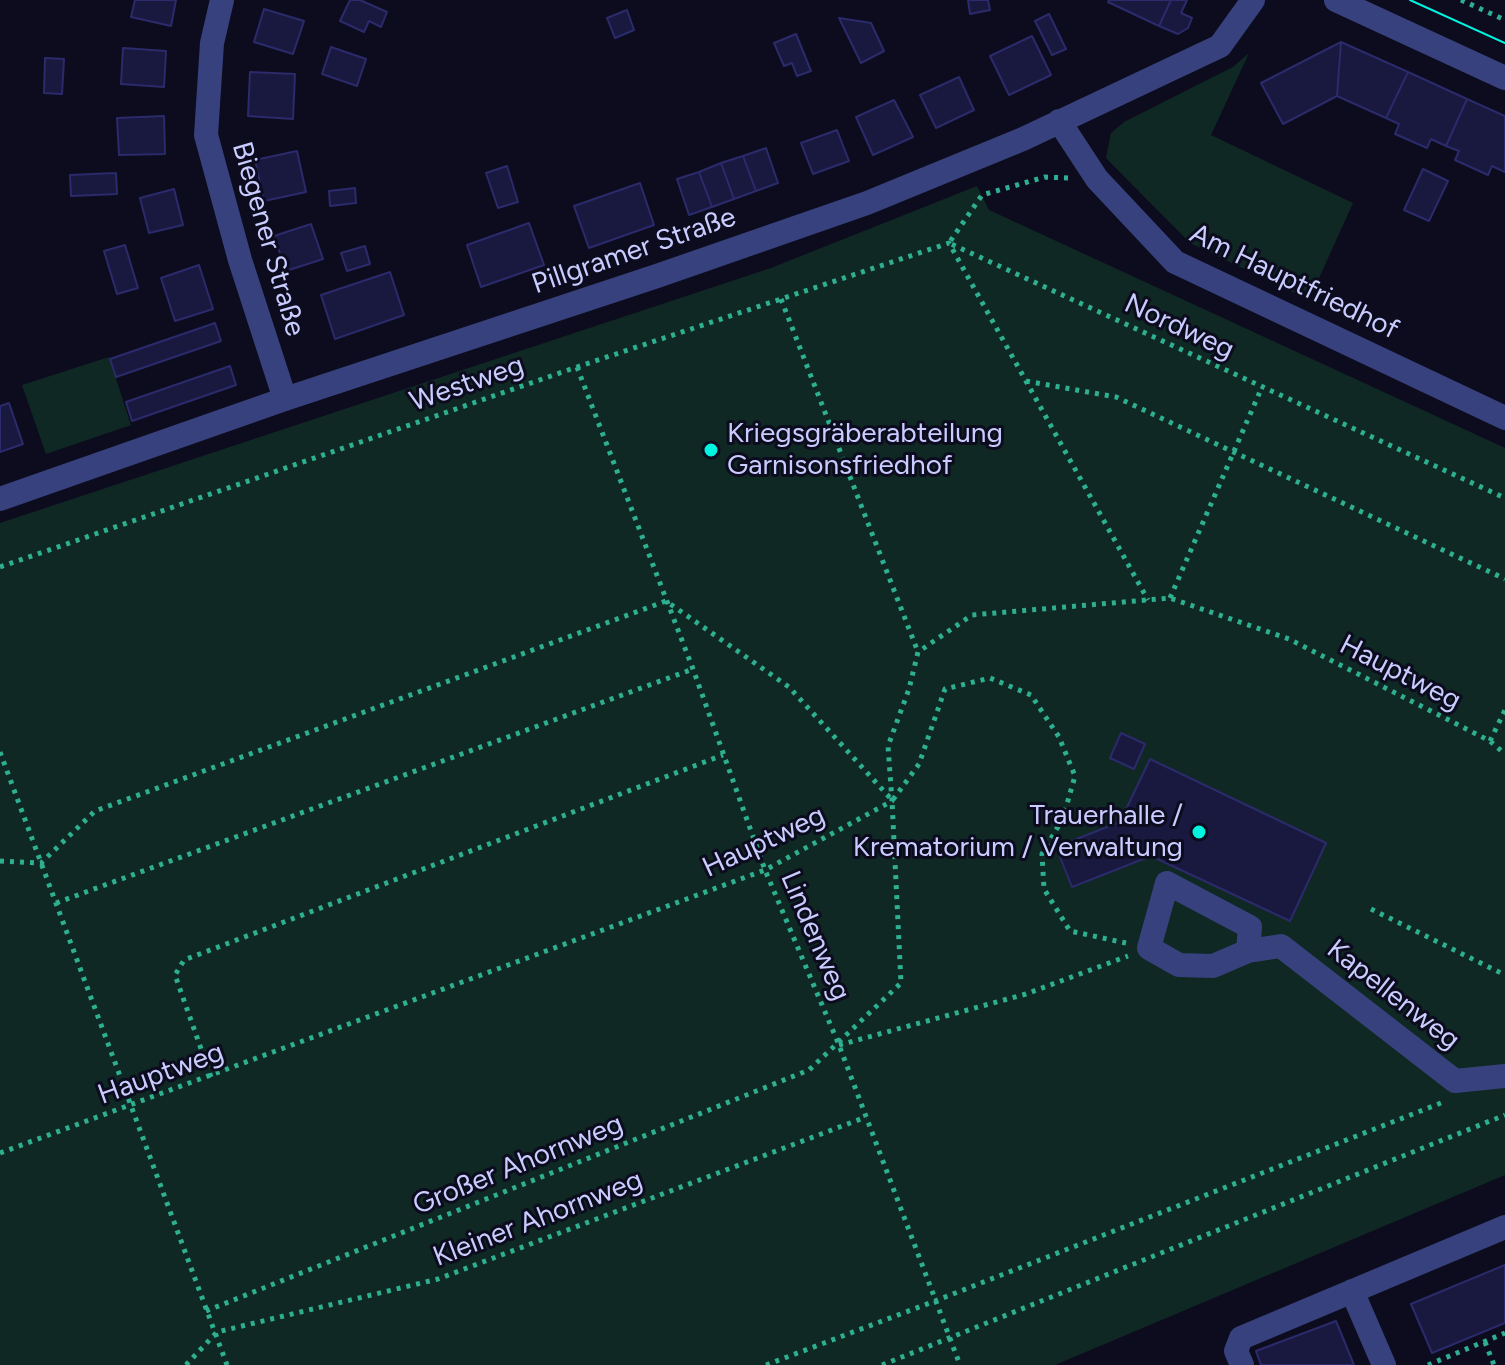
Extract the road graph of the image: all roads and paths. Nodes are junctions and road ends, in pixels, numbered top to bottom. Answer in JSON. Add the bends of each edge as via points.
{"nodes":[{"id":1,"x":222,"y":0,"type":"edge"},
{"id":2,"x":1253,"y":0,"type":"edge"},
{"id":3,"x":1336,"y":0,"type":"edge"},
{"id":4,"x":1461,"y":0,"type":"edge"},
{"id":5,"x":1505,"y":20,"type":"edge"},
{"id":6,"x":1505,"y":78,"type":"edge"},
{"id":7,"x":1059,"y":121,"type":"junction"},
{"id":8,"x":1045,"y":177,"type":"dead end"},
{"id":9,"x":949,"y":243,"type":"junction"},
{"id":10,"x":781,"y":299,"type":"junction"},
{"id":11,"x":577,"y":367,"type":"junction"},
{"id":12,"x":1025,"y":381,"type":"junction"},
{"id":13,"x":1262,"y":387,"type":"junction"},
{"id":14,"x":285,"y":399,"type":"junction"},
{"id":15,"x":1505,"y":418,"type":"edge"},
{"id":16,"x":1234,"y":453,"type":"junction"},
{"id":17,"x":1505,"y":498,"type":"edge"},
{"id":18,"x":0,"y":499,"type":"edge"},
{"id":19,"x":0,"y":567,"type":"edge"},
{"id":20,"x":1505,"y":579,"type":"edge"},
{"id":21,"x":1170,"y":598,"type":"junction"},
{"id":22,"x":1148,"y":600,"type":"junction"},
{"id":23,"x":666,"y":601,"type":"junction"},
{"id":24,"x":918,"y":652,"type":"junction"},
{"id":25,"x":693,"y":669,"type":"junction"},
{"id":26,"x":1505,"y":710,"type":"edge"},
{"id":27,"x":1490,"y":741,"type":"junction"},
{"id":28,"x":0,"y":752,"type":"edge"},
{"id":29,"x":1505,"y":754,"type":"edge"},
{"id":30,"x":723,"y":755,"type":"junction"},
{"id":31,"x":892,"y":801,"type":"junction"},
{"id":32,"x":0,"y":861,"type":"edge"},
{"id":33,"x":41,"y":863,"type":"junction"},
{"id":34,"x":765,"y":870,"type":"junction"},
{"id":35,"x":56,"y":903,"type":"junction"},
{"id":36,"x":1371,"y":909,"type":"dead end"},
{"id":37,"x":1149,"y":948,"type":"junction"},
{"id":38,"x":1248,"y":951,"type":"junction"},
{"id":39,"x":1505,"y":975,"type":"edge"},
{"id":40,"x":839,"y":1045,"type":"junction"},
{"id":41,"x":1505,"y":1076,"type":"edge"},
{"id":42,"x":211,"y":1077,"type":"junction"},
{"id":43,"x":1447,"y":1101,"type":"dead end"},
{"id":44,"x":133,"y":1106,"type":"junction"},
{"id":45,"x":1505,"y":1115,"type":"edge"},
{"id":46,"x":866,"y":1117,"type":"junction"},
{"id":47,"x":0,"y":1153,"type":"edge"},
{"id":48,"x":1505,"y":1227,"type":"edge"},
{"id":49,"x":1352,"y":1291,"type":"junction"},
{"id":50,"x":935,"y":1301,"type":"junction"},
{"id":51,"x":206,"y":1311,"type":"junction"},
{"id":52,"x":217,"y":1332,"type":"junction"},
{"id":53,"x":1505,"y":1333,"type":"edge"},
{"id":54,"x":950,"y":1339,"type":"junction"},
{"id":55,"x":1485,"y":1342,"type":"junction"},
{"id":56,"x":186,"y":1365,"type":"edge"},
{"id":57,"x":227,"y":1365,"type":"edge"},
{"id":58,"x":766,"y":1365,"type":"edge"},
{"id":59,"x":882,"y":1365,"type":"edge"},
{"id":60,"x":960,"y":1365,"type":"edge"},
{"id":61,"x":1242,"y":1365,"type":"edge"},
{"id":62,"x":1384,"y":1365,"type":"edge"},
{"id":63,"x":1428,"y":1365,"type":"edge"},
{"id":64,"x":1494,"y":1365,"type":"edge"}],
"edges":[{"from":1,"to":14,"type":"street","name":"Biegener Straße","via":[[212,43],[206,135]]},
{"from":2,"to":7,"type":"street","name":"Pillgramer Straße","via":[[1220,46]]},
{"from":3,"to":6,"type":"street"},
{"from":4,"to":5,"type":"path"},
{"from":7,"to":14,"type":"street","name":"Pillgramer Straße","via":[[867,203]]},
{"from":7,"to":15,"type":"street","name":"Am Hauptfriedhof","via":[[1097,179],[1175,262]]},
{"from":8,"to":9,"type":"path","via":[[982,195]]},
{"from":9,"to":10,"type":"path","name":"Westweg"},
{"from":9,"to":12,"type":"path"},
{"from":9,"to":13,"type":"path","name":"Nordweg"},
{"from":10,"to":11,"type":"path","name":"Westweg"},
{"from":10,"to":24,"type":"path"},
{"from":11,"to":19,"type":"path","name":"Westweg"},
{"from":11,"to":23,"type":"path","name":"Lindenweg"},
{"from":12,"to":16,"type":"path","via":[[1116,397]]},
{"from":12,"to":22,"type":"path"},
{"from":13,"to":16,"type":"path"},
{"from":13,"to":17,"type":"path","name":"Nordweg"},
{"from":14,"to":18,"type":"street","name":"Pillgramer Straße"},
{"from":16,"to":20,"type":"path"},
{"from":16,"to":21,"type":"path"},
{"from":21,"to":22,"type":"path","name":"Hauptweg"},
{"from":21,"to":27,"type":"path","name":"Hauptweg","via":[[1289,639]]},
{"from":22,"to":24,"type":"path","name":"Hauptweg","via":[[972,615]]},
{"from":23,"to":25,"type":"path","name":"Lindenweg"},
{"from":23,"to":31,"type":"path","via":[[789,687]]},
{"from":23,"to":33,"type":"path","via":[[95,811]]},
{"from":24,"to":31,"type":"path","via":[[888,746]]},
{"from":25,"to":30,"type":"path","name":"Lindenweg"},
{"from":25,"to":35,"type":"path"},
{"from":26,"to":27,"type":"path"},
{"from":27,"to":29,"type":"path","name":"Hauptweg"},
{"from":28,"to":33,"type":"path"},
{"from":30,"to":34,"type":"path","name":"Lindenweg"},
{"from":30,"to":42,"type":"path","via":[[184,960],[175,975]]},
{"from":31,"to":34,"type":"path","name":"Hauptweg"},
{"from":31,"to":37,"type":"path","via":[[919,764],[945,689],[990,678],[1031,695],[1059,737],[1075,776],[1063,818],[1042,854],[1044,889],[1070,931]]},
{"from":31,"to":40,"type":"path","name":"Großer Ahornweg","via":[[901,983]]},
{"from":32,"to":33,"type":"path"},
{"from":33,"to":35,"type":"path"},
{"from":34,"to":40,"type":"path","name":"Lindenweg"},
{"from":34,"to":42,"type":"path","name":"Hauptweg"},
{"from":35,"to":44,"type":"path"},
{"from":36,"to":39,"type":"path"},
{"from":37,"to":38,"type":"street","name":"Kapellenweg","via":[[1179,965],[1213,966]]},
{"from":37,"to":38,"type":"street","via":[[1167,883],[1250,927]]},
{"from":37,"to":40,"type":"path","via":[[1026,994]]},
{"from":38,"to":41,"type":"street","name":"Kapellenweg","via":[[1281,946],[1455,1081]]},
{"from":40,"to":46,"type":"path","name":"Lindenweg"},
{"from":40,"to":51,"type":"path","name":"Großer Ahornweg","via":[[809,1070]]},
{"from":42,"to":44,"type":"path","name":"Hauptweg"},
{"from":43,"to":50,"type":"path"},
{"from":44,"to":47,"type":"path","name":"Hauptweg"},
{"from":44,"to":51,"type":"path"},
{"from":45,"to":54,"type":"path"},
{"from":46,"to":50,"type":"path","name":"Lindenweg"},
{"from":46,"to":52,"type":"path","name":"Kleiner Ahornweg","via":[[438,1279]]},
{"from":48,"to":49,"type":"street"},
{"from":49,"to":61,"type":"street","via":[[1241,1338],[1236,1351]]},
{"from":49,"to":62,"type":"street"},
{"from":50,"to":54,"type":"path","name":"Lindenweg"},
{"from":50,"to":58,"type":"path"},
{"from":51,"to":52,"type":"path"},
{"from":52,"to":56,"type":"path"},
{"from":52,"to":57,"type":"path"},
{"from":53,"to":55,"type":"path"},
{"from":54,"to":59,"type":"path"},
{"from":54,"to":60,"type":"path","name":"Lindenweg"},
{"from":55,"to":63,"type":"path"},
{"from":55,"to":64,"type":"path"}]}
